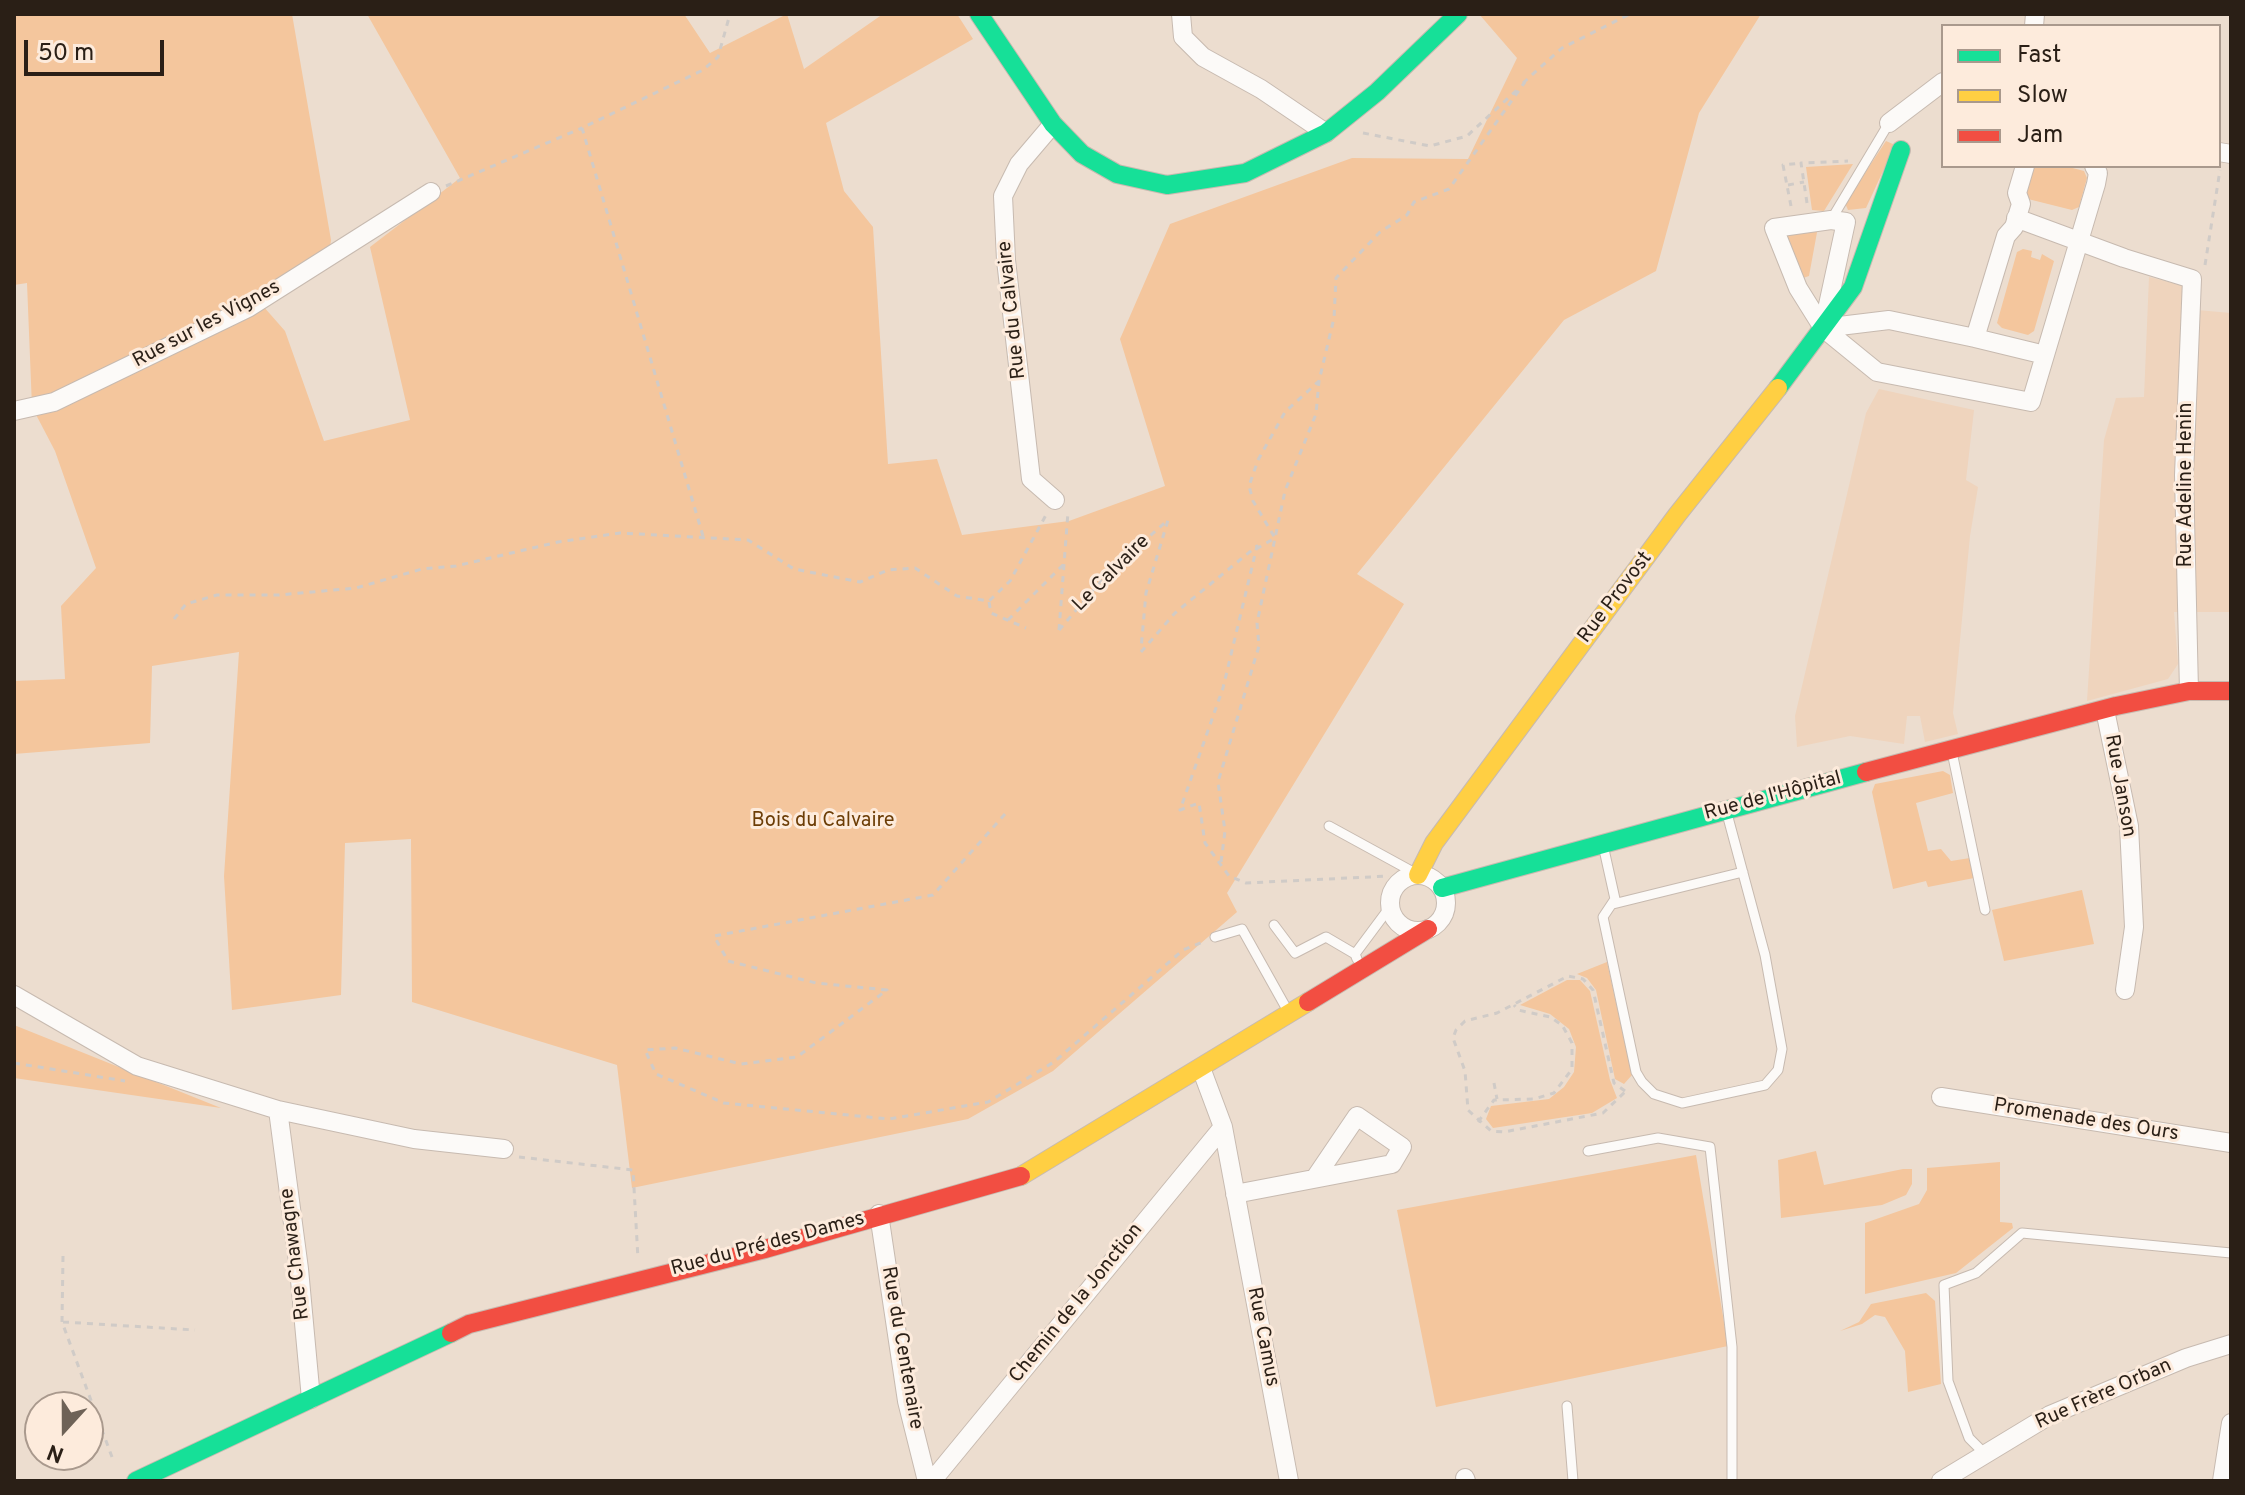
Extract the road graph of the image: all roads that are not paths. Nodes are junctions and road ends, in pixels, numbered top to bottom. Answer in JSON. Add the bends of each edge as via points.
{"nodes":[{"id":1,"x":979,"y":14,"type":"edge"},
{"id":2,"x":1181,"y":14,"type":"edge"},
{"id":3,"x":1458,"y":14,"type":"edge"},
{"id":4,"x":1941,"y":84,"type":"edge"},
{"id":5,"x":1889,"y":123,"type":"joint"},
{"id":6,"x":1053,"y":124,"type":"junction"},
{"id":7,"x":1326,"y":133,"type":"junction"},
{"id":8,"x":1901,"y":150,"type":"dead end"},
{"id":9,"x":2025,"y":168,"type":"edge"},
{"id":10,"x":2095,"y":168,"type":"edge"},
{"id":11,"x":431,"y":192,"type":"road end"},
{"id":12,"x":2016,"y":218,"type":"junction"},
{"id":13,"x":1831,"y":220,"type":"junction"},
{"id":14,"x":2080,"y":243,"type":"junction"},
{"id":15,"x":1823,"y":328,"type":"junction"},
{"id":16,"x":1975,"y":338,"type":"junction"},
{"id":17,"x":2045,"y":355,"type":"junction"},
{"id":18,"x":14,"y":411,"type":"edge"},
{"id":19,"x":1055,"y":500,"type":"road end"},
{"id":20,"x":2189,"y":691,"type":"junction"},
{"id":21,"x":2231,"y":691,"type":"edge"},
{"id":22,"x":2105,"y":710,"type":"junction"},
{"id":23,"x":1951,"y":749,"type":"junction"},
{"id":24,"x":1726,"y":809,"type":"junction"},
{"id":25,"x":1329,"y":826,"type":"dead end"},
{"id":26,"x":1602,"y":842,"type":"junction"},
{"id":27,"x":1743,"y":872,"type":"junction"},
{"id":28,"x":1414,"y":876,"type":"junction"},
{"id":29,"x":1442,"y":888,"type":"junction"},
{"id":30,"x":1613,"y":904,"type":"junction"},
{"id":31,"x":1985,"y":910,"type":"dead end"},
{"id":32,"x":1392,"y":911,"type":"junction"},
{"id":33,"x":1274,"y":925,"type":"dead end"},
{"id":34,"x":1428,"y":929,"type":"junction"},
{"id":35,"x":1215,"y":937,"type":"road end"},
{"id":36,"x":1364,"y":960,"type":"junction"},
{"id":37,"x":2125,"y":990,"type":"dead end"},
{"id":38,"x":14,"y":995,"type":"edge"},
{"id":39,"x":1289,"y":1013,"type":"junction"},
{"id":40,"x":1201,"y":1068,"type":"junction"},
{"id":41,"x":1941,"y":1097,"type":"dead end"},
{"id":42,"x":278,"y":1110,"type":"junction"},
{"id":43,"x":1223,"y":1127,"type":"junction"},
{"id":44,"x":2231,"y":1143,"type":"edge"},
{"id":45,"x":1588,"y":1151,"type":"dead end"},
{"id":46,"x":506,"y":1152,"type":"road end"},
{"id":47,"x":1315,"y":1178,"type":"junction"},
{"id":48,"x":1235,"y":1194,"type":"junction"},
{"id":49,"x":879,"y":1214,"type":"junction"},
{"id":50,"x":2231,"y":1253,"type":"edge"},
{"id":51,"x":2231,"y":1344,"type":"edge"},
{"id":52,"x":311,"y":1399,"type":"junction"},
{"id":53,"x":1567,"y":1406,"type":"dead end"},
{"id":54,"x":2231,"y":1423,"type":"edge"},
{"id":55,"x":1985,"y":1454,"type":"junction"},
{"id":56,"x":136,"y":1481,"type":"edge"},
{"id":57,"x":930,"y":1481,"type":"edge"},
{"id":58,"x":1289,"y":1481,"type":"edge"},
{"id":59,"x":1573,"y":1481,"type":"edge"},
{"id":60,"x":1732,"y":1481,"type":"edge"},
{"id":61,"x":1941,"y":1481,"type":"edge"},
{"id":62,"x":2222,"y":1481,"type":"edge"}],
"edges":[{"from":1,"to":6,"type":"street"},
{"from":2,"to":7,"type":"street","via":[[1183,37],[1203,57]]},
{"from":3,"to":7,"type":"street"},
{"from":4,"to":5,"type":"street"},
{"from":5,"to":13,"type":"lane"},
{"from":6,"to":7,"type":"street","via":[[1082,154],[1117,174],[1167,185],[1245,173]]},
{"from":6,"to":19,"type":"street","name":"Rue du Calvaire","via":[[1019,164],[1003,196],[1031,479]]},
{"from":8,"to":15,"type":"street","name":"Rue Provost","via":[[1853,287]]},
{"from":9,"to":12,"type":"street"},
{"from":10,"to":14,"type":"street","via":[[2096,184]]},
{"from":11,"to":18,"type":"street","name":"Rue sur les Vignes","via":[[248,308],[54,402]]},
{"from":12,"to":14,"type":"street"},
{"from":12,"to":16,"type":"street"},
{"from":13,"to":15,"type":"street","via":[[1846,222]]},
{"from":13,"to":15,"type":"street","via":[[1774,228],[1798,288]]},
{"from":14,"to":17,"type":"street"},
{"from":14,"to":20,"type":"street","name":"Rue Adeline Henin","via":[[2192,283],[2184,475]]},
{"from":15,"to":16,"type":"street","via":[[1889,320]]},
{"from":15,"to":17,"type":"street","via":[[1877,372],[2031,402]]},
{"from":15,"to":28,"type":"street","name":"Rue Provost","via":[[1677,515]]},
{"from":16,"to":17,"type":"street"},
{"from":20,"to":21,"type":"street","name":"Rue Janson"},
{"from":20,"to":22,"type":"street","name":"Rue Janson"},
{"from":22,"to":23,"type":"street","name":"Rue de l'Hôpital"},
{"from":22,"to":37,"type":"street","name":"Rue Janson","via":[[2129,826],[2134,927]]},
{"from":23,"to":24,"type":"street","name":"Rue de l'Hôpital"},
{"from":23,"to":31,"type":"lane"},
{"from":24,"to":26,"type":"street","name":"Rue de l'Hôpital"},
{"from":24,"to":27,"type":"lane"},
{"from":25,"to":28,"type":"lane"},
{"from":26,"to":29,"type":"street","name":"Rue de l'Hôpital"},
{"from":26,"to":30,"type":"lane"},
{"from":27,"to":30,"type":"lane"},
{"from":27,"to":30,"type":"lane","via":[[1782,1049],[1778,1070],[1765,1085],[1682,1103],[1654,1094],[1642,1082],[1603,917]]},
{"from":28,"to":29,"type":"street"},
{"from":28,"to":32,"type":"street","via":[[1395,888]]},
{"from":29,"to":34,"type":"street","via":[[1446,907]]},
{"from":32,"to":34,"type":"street","via":[[1408,929]]},
{"from":32,"to":36,"type":"street","via":[[1390,938]]},
{"from":33,"to":36,"type":"lane","via":[[1295,953],[1326,937]]},
{"from":34,"to":36,"type":"street","name":"Rue du Pré des Dames"},
{"from":35,"to":39,"type":"lane","via":[[1242,929]]},
{"from":36,"to":39,"type":"street","name":"Rue du Pré des Dames"},
{"from":38,"to":42,"type":"street","via":[[137,1066]]},
{"from":39,"to":40,"type":"street","name":"Rue du Pré des Dames"},
{"from":40,"to":43,"type":"street","name":"Rue Camus"},
{"from":40,"to":49,"type":"street","name":"Rue du Pré des Dames","via":[[1028,1174]]},
{"from":41,"to":44,"type":"street","name":"Promenade des Ours"},
{"from":42,"to":46,"type":"street"},
{"from":42,"to":52,"type":"street","name":"Rue Chawagne"},
{"from":43,"to":48,"type":"street","name":"Rue Camus"},
{"from":43,"to":57,"type":"street","name":"Chemin de la Jonction"},
{"from":45,"to":60,"type":"lane","via":[[1658,1138],[1710,1147],[1732,1347]]},
{"from":47,"to":47,"type":"street","via":[[1392,1164],[1402,1147],[1357,1116]]},
{"from":47,"to":48,"type":"street"},
{"from":48,"to":58,"type":"street","name":"Rue Camus"},
{"from":49,"to":52,"type":"street","name":"Rue du Pré des Dames","via":[[765,1249],[469,1324]]},
{"from":49,"to":57,"type":"street","name":"Rue du Centenaire","via":[[907,1401]]},
{"from":50,"to":55,"type":"lane","via":[[2022,1233],[1976,1273],[1944,1285],[1948,1381],[1969,1438]]},
{"from":51,"to":55,"type":"street","name":"Rue Frère Orban","via":[[2050,1415]]},
{"from":52,"to":56,"type":"street","name":"Rue du Pré des Dames"},
{"from":53,"to":59,"type":"lane"},
{"from":54,"to":62,"type":"street"},
{"from":55,"to":61,"type":"street","name":"Rue Frère Orban"}]}
